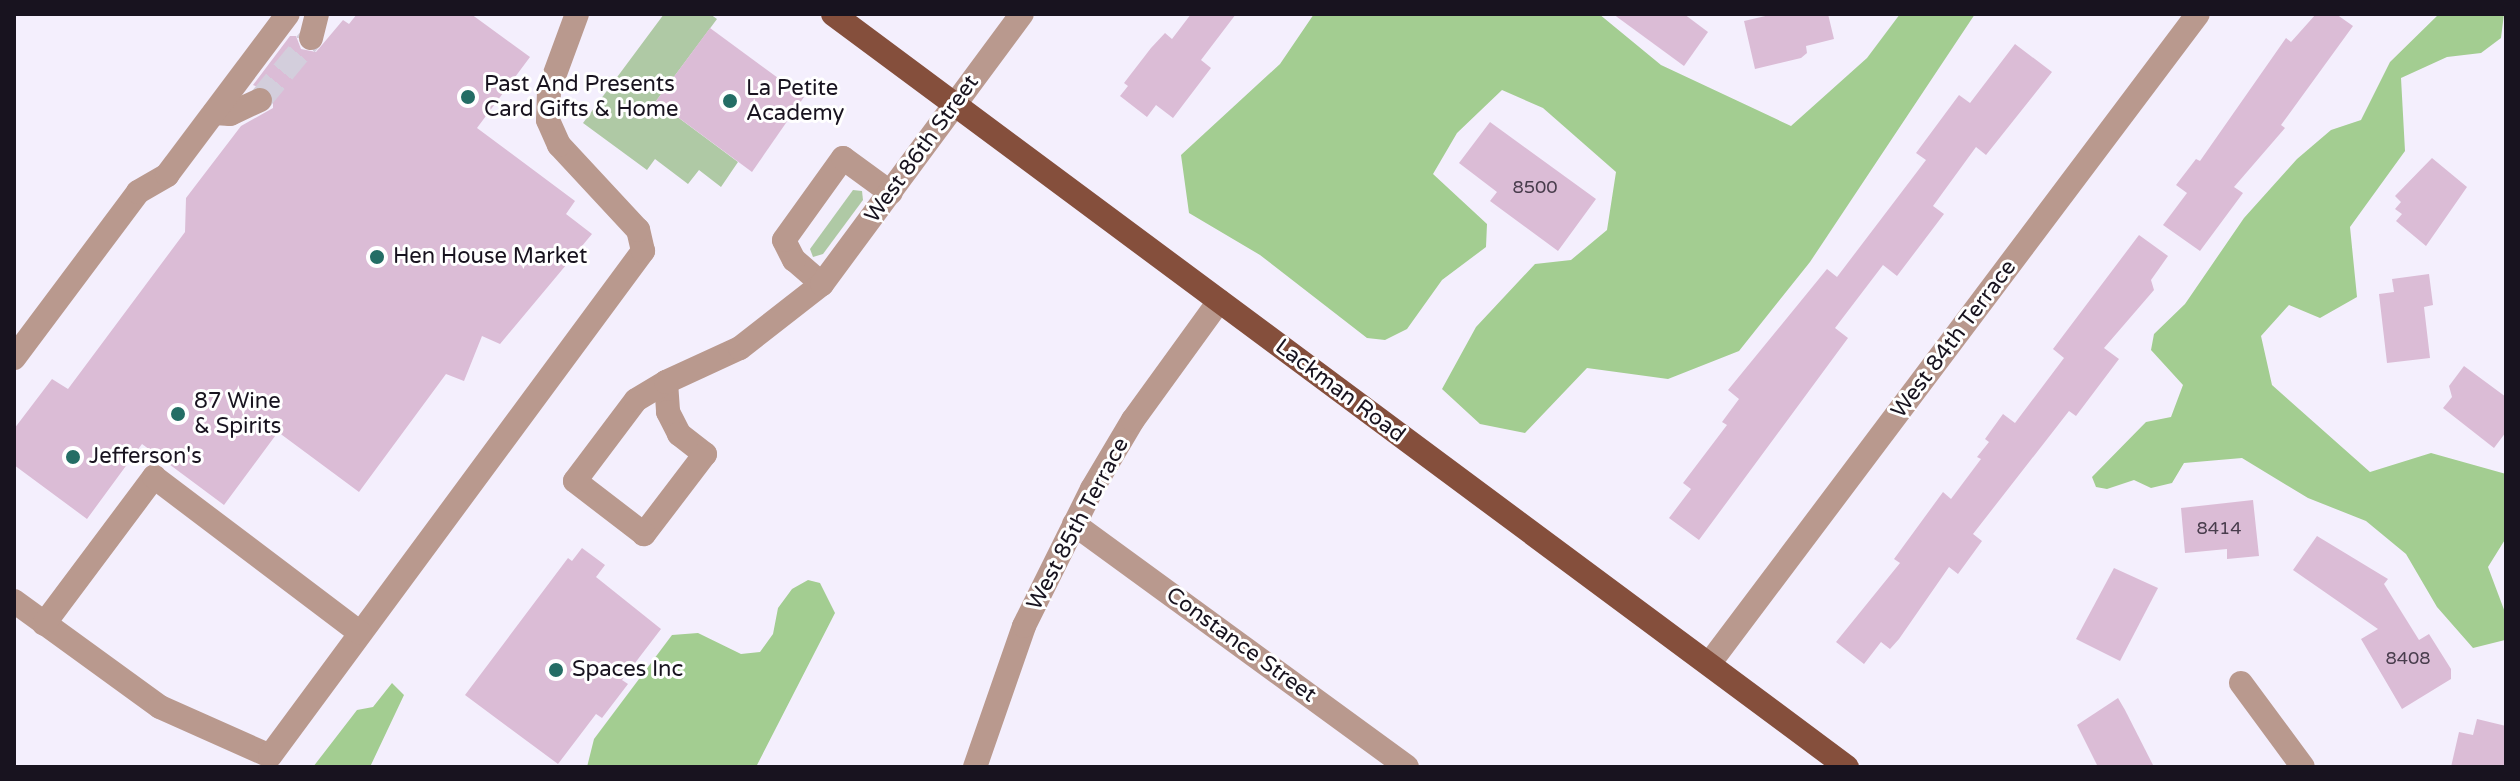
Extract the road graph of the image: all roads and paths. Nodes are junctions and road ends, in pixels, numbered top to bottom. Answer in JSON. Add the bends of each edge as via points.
{"nodes":[{"id":1,"x":288,"y":14,"type":"edge"},
{"id":2,"x":317,"y":14,"type":"edge"},
{"id":3,"x":577,"y":14,"type":"edge"},
{"id":4,"x":833,"y":14,"type":"edge"},
{"id":5,"x":1022,"y":14,"type":"edge"},
{"id":6,"x":2198,"y":14,"type":"edge"},
{"id":7,"x":311,"y":38,"type":"tunnel mouth"},
{"id":8,"x":260,"y":100,"type":"tunnel mouth"},
{"id":9,"x":956,"y":104,"type":"junction"},
{"id":10,"x":214,"y":113,"type":"junction"},
{"id":11,"x":891,"y":193,"type":"junction"},
{"id":12,"x":822,"y":284,"type":"junction"},
{"id":13,"x":1219,"y":301,"type":"junction"},
{"id":14,"x":14,"y":358,"type":"edge"},
{"id":15,"x":666,"y":382,"type":"junction"},
{"id":16,"x":1074,"y":524,"type":"junction"},
{"id":17,"x":14,"y":601,"type":"edge"},
{"id":18,"x":44,"y":624,"type":"junction"},
{"id":19,"x":360,"y":633,"type":"junction"},
{"id":20,"x":1709,"y":664,"type":"junction"},
{"id":21,"x":2241,"y":683,"type":"dead end"},
{"id":22,"x":975,"y":767,"type":"edge"},
{"id":23,"x":1407,"y":767,"type":"edge"},
{"id":24,"x":1847,"y":767,"type":"edge"},
{"id":25,"x":2303,"y":767,"type":"edge"}],
"edges":[{"from":1,"to":10,"type":"street"},
{"from":2,"to":7,"type":"street"},
{"from":3,"to":19,"type":"street","via":[[549,90],[548,120],[559,145],[638,230],[643,251]]},
{"from":4,"to":9,"type":"main road","name":"Lackman Road"},
{"from":5,"to":9,"type":"street","name":"West 86th Street"},
{"from":6,"to":20,"type":"street","name":"West 84th Terrace"},
{"from":8,"to":10,"type":"street","via":[[230,114]]},
{"from":9,"to":11,"type":"street","name":"West 86th Street"},
{"from":9,"to":13,"type":"main road","name":"Lackman Road"},
{"from":10,"to":14,"type":"street","via":[[167,175],[138,192]]},
{"from":11,"to":12,"type":"street","name":"West 86th Street"},
{"from":11,"to":12,"type":"street","via":[[843,158],[784,240],[794,260]]},
{"from":12,"to":15,"type":"street","name":"West 86th Street","via":[[740,348]]},
{"from":13,"to":16,"type":"street","name":"West 85th Terrace","via":[[1133,420]]},
{"from":13,"to":20,"type":"main road","name":"Lackman Road"},
{"from":15,"to":15,"type":"street","name":"West 86th Street","via":[[636,400],[575,481],[644,534],[705,454],[679,434],[668,412]]},
{"from":16,"to":22,"type":"street","name":"West 85th Terrace","via":[[1024,626]]},
{"from":16,"to":23,"type":"street","name":"Constance Street"},
{"from":17,"to":18,"type":"street"},
{"from":18,"to":19,"type":"street","via":[[160,707],[270,756]]},
{"from":18,"to":19,"type":"street","via":[[154,477]]},
{"from":20,"to":24,"type":"main road","name":"Lackman Road"},
{"from":21,"to":25,"type":"street"}]}
